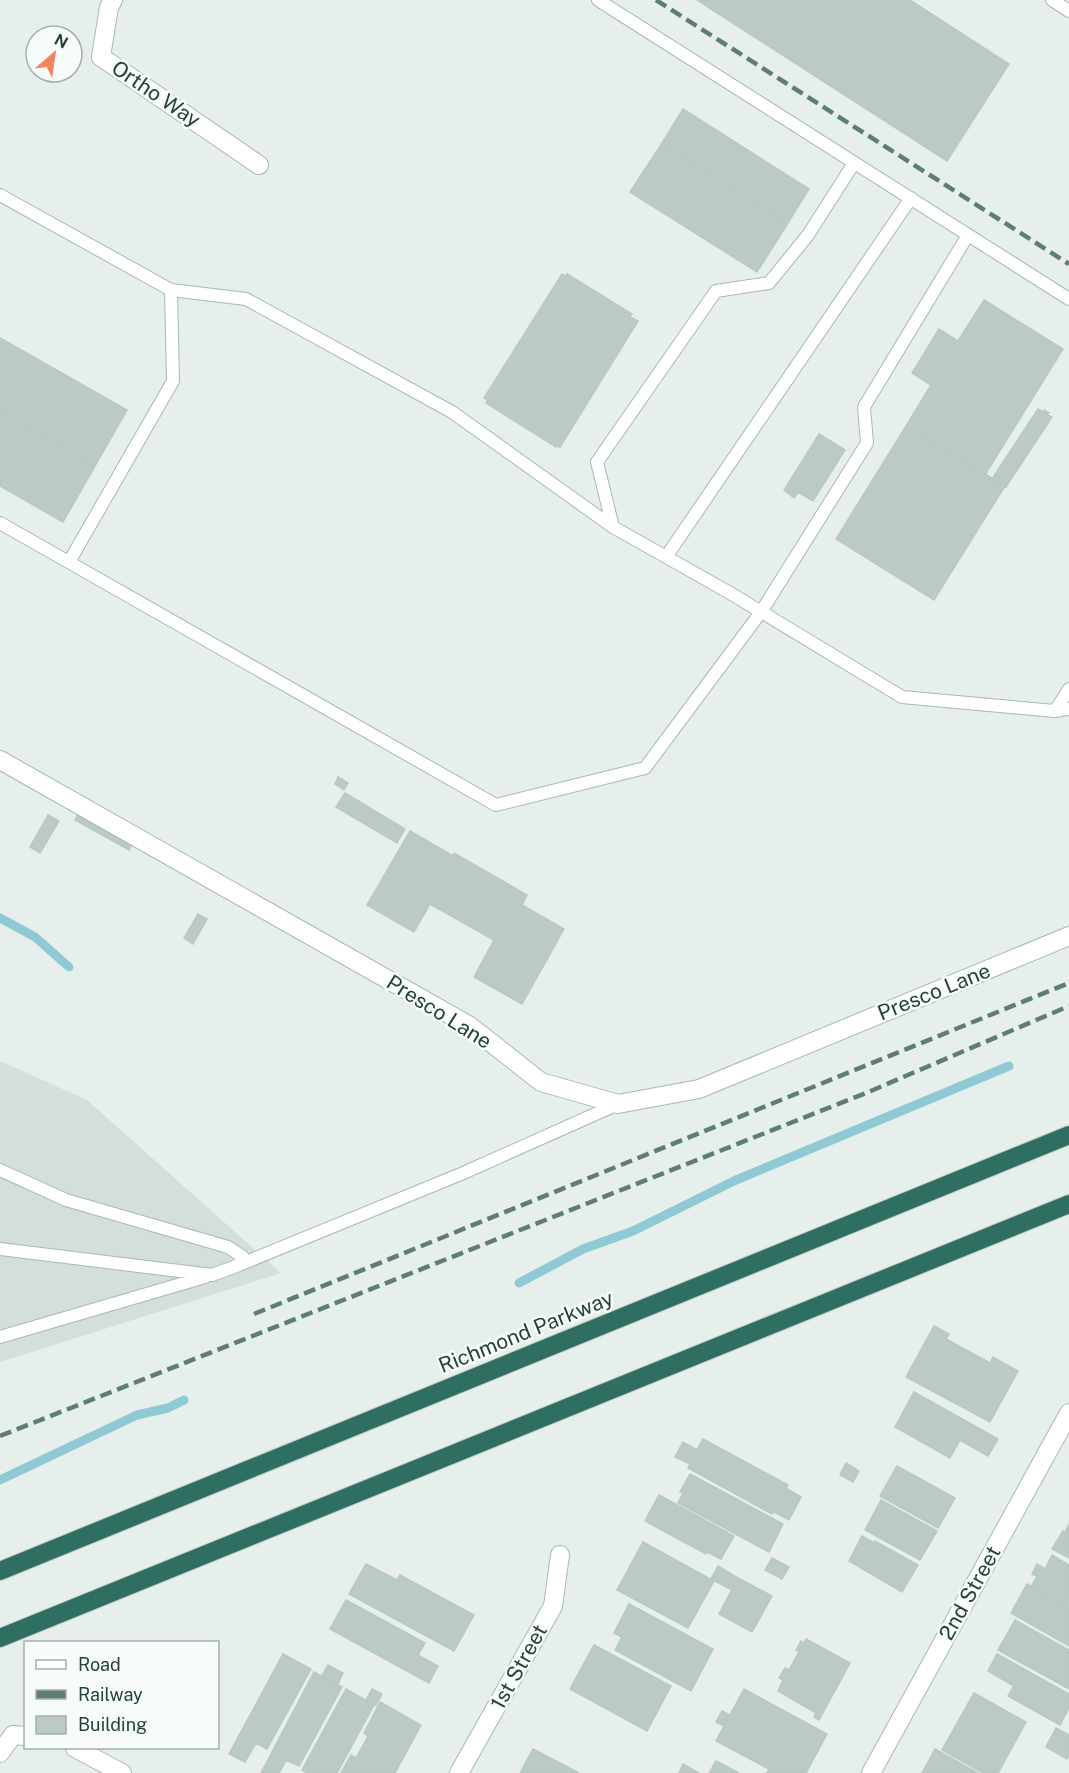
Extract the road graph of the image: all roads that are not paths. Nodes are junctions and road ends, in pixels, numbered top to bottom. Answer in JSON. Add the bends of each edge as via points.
{"nodes":[{"id":1,"x":113,"y":0,"type":"edge"},
{"id":2,"x":597,"y":0,"type":"edge"},
{"id":3,"x":1052,"y":0,"type":"edge"},
{"id":4,"x":1069,"y":11,"type":"edge"},
{"id":5,"x":854,"y":163,"type":"junction"},
{"id":6,"x":259,"y":165,"type":"dead end"},
{"id":7,"x":0,"y":195,"type":"edge"},
{"id":8,"x":911,"y":198,"type":"junction"},
{"id":9,"x":968,"y":235,"type":"junction"},
{"id":10,"x":171,"y":290,"type":"junction"},
{"id":11,"x":1069,"y":299,"type":"edge"},
{"id":12,"x":0,"y":523,"type":"edge"},
{"id":13,"x":613,"y":527,"type":"junction"},
{"id":14,"x":666,"y":557,"type":"junction"},
{"id":15,"x":69,"y":562,"type":"junction"},
{"id":16,"x":761,"y":612,"type":"junction"},
{"id":17,"x":1069,"y":689,"type":"edge"},
{"id":18,"x":1069,"y":709,"type":"edge"},
{"id":19,"x":1055,"y":711,"type":"junction"},
{"id":20,"x":0,"y":760,"type":"edge"},
{"id":21,"x":1069,"y":936,"type":"edge"},
{"id":22,"x":618,"y":1104,"type":"junction"},
{"id":23,"x":1069,"y":1135,"type":"edge"},
{"id":24,"x":0,"y":1170,"type":"edge"},
{"id":25,"x":1069,"y":1204,"type":"edge"},
{"id":26,"x":0,"y":1249,"type":"edge"},
{"id":27,"x":239,"y":1265,"type":"junction"},
{"id":28,"x":212,"y":1275,"type":"junction"},
{"id":29,"x":0,"y":1337,"type":"edge"},
{"id":30,"x":1069,"y":1413,"type":"edge"},
{"id":31,"x":560,"y":1556,"type":"dead end"},
{"id":32,"x":0,"y":1571,"type":"edge"},
{"id":33,"x":0,"y":1638,"type":"edge"},
{"id":34,"x":19,"y":1735,"type":"edge"},
{"id":35,"x":77,"y":1749,"type":"edge"},
{"id":36,"x":0,"y":1753,"type":"edge"},
{"id":37,"x":122,"y":1773,"type":"edge"},
{"id":38,"x":459,"y":1773,"type":"edge"},
{"id":39,"x":871,"y":1773,"type":"edge"}],
"edges":[{"from":1,"to":6,"type":"street","name":"Ortho Way","via":[[101,57]]},
{"from":2,"to":5,"type":"lane"},
{"from":3,"to":4,"type":"lane"},
{"from":5,"to":8,"type":"lane"},
{"from":5,"to":13,"type":"lane","via":[[769,284],[716,291],[597,462]]},
{"from":7,"to":10,"type":"lane"},
{"from":8,"to":9,"type":"lane"},
{"from":8,"to":14,"type":"lane"},
{"from":9,"to":11,"type":"lane"},
{"from":9,"to":16,"type":"lane","via":[[864,407],[867,443]]},
{"from":10,"to":13,"type":"lane","via":[[246,299],[452,412]]},
{"from":10,"to":15,"type":"lane","via":[[173,381]]},
{"from":12,"to":15,"type":"lane"},
{"from":13,"to":14,"type":"lane"},
{"from":14,"to":16,"type":"lane"},
{"from":15,"to":16,"type":"lane","via":[[496,805],[645,768]]},
{"from":16,"to":19,"type":"lane","via":[[902,697]]},
{"from":17,"to":19,"type":"lane"},
{"from":18,"to":19,"type":"lane"},
{"from":20,"to":22,"type":"street","name":"Presco Lane","via":[[470,1026],[541,1082]]},
{"from":21,"to":22,"type":"street","name":"Presco Lane","via":[[699,1089]]},
{"from":22,"to":27,"type":"lane","via":[[461,1174]]},
{"from":23,"to":32,"type":"highway","name":"Richmond Parkway"},
{"from":24,"to":27,"type":"lane","via":[[66,1200],[228,1248],[243,1257]]},
{"from":25,"to":33,"type":"highway"},
{"from":26,"to":28,"type":"lane"},
{"from":27,"to":28,"type":"lane"},
{"from":28,"to":29,"type":"lane"},
{"from":30,"to":39,"type":"street","name":"2nd Street"},
{"from":31,"to":38,"type":"street","name":"1st Street","via":[[553,1606]]},
{"from":34,"to":36,"type":"street"},
{"from":35,"to":37,"type":"street"}]}
